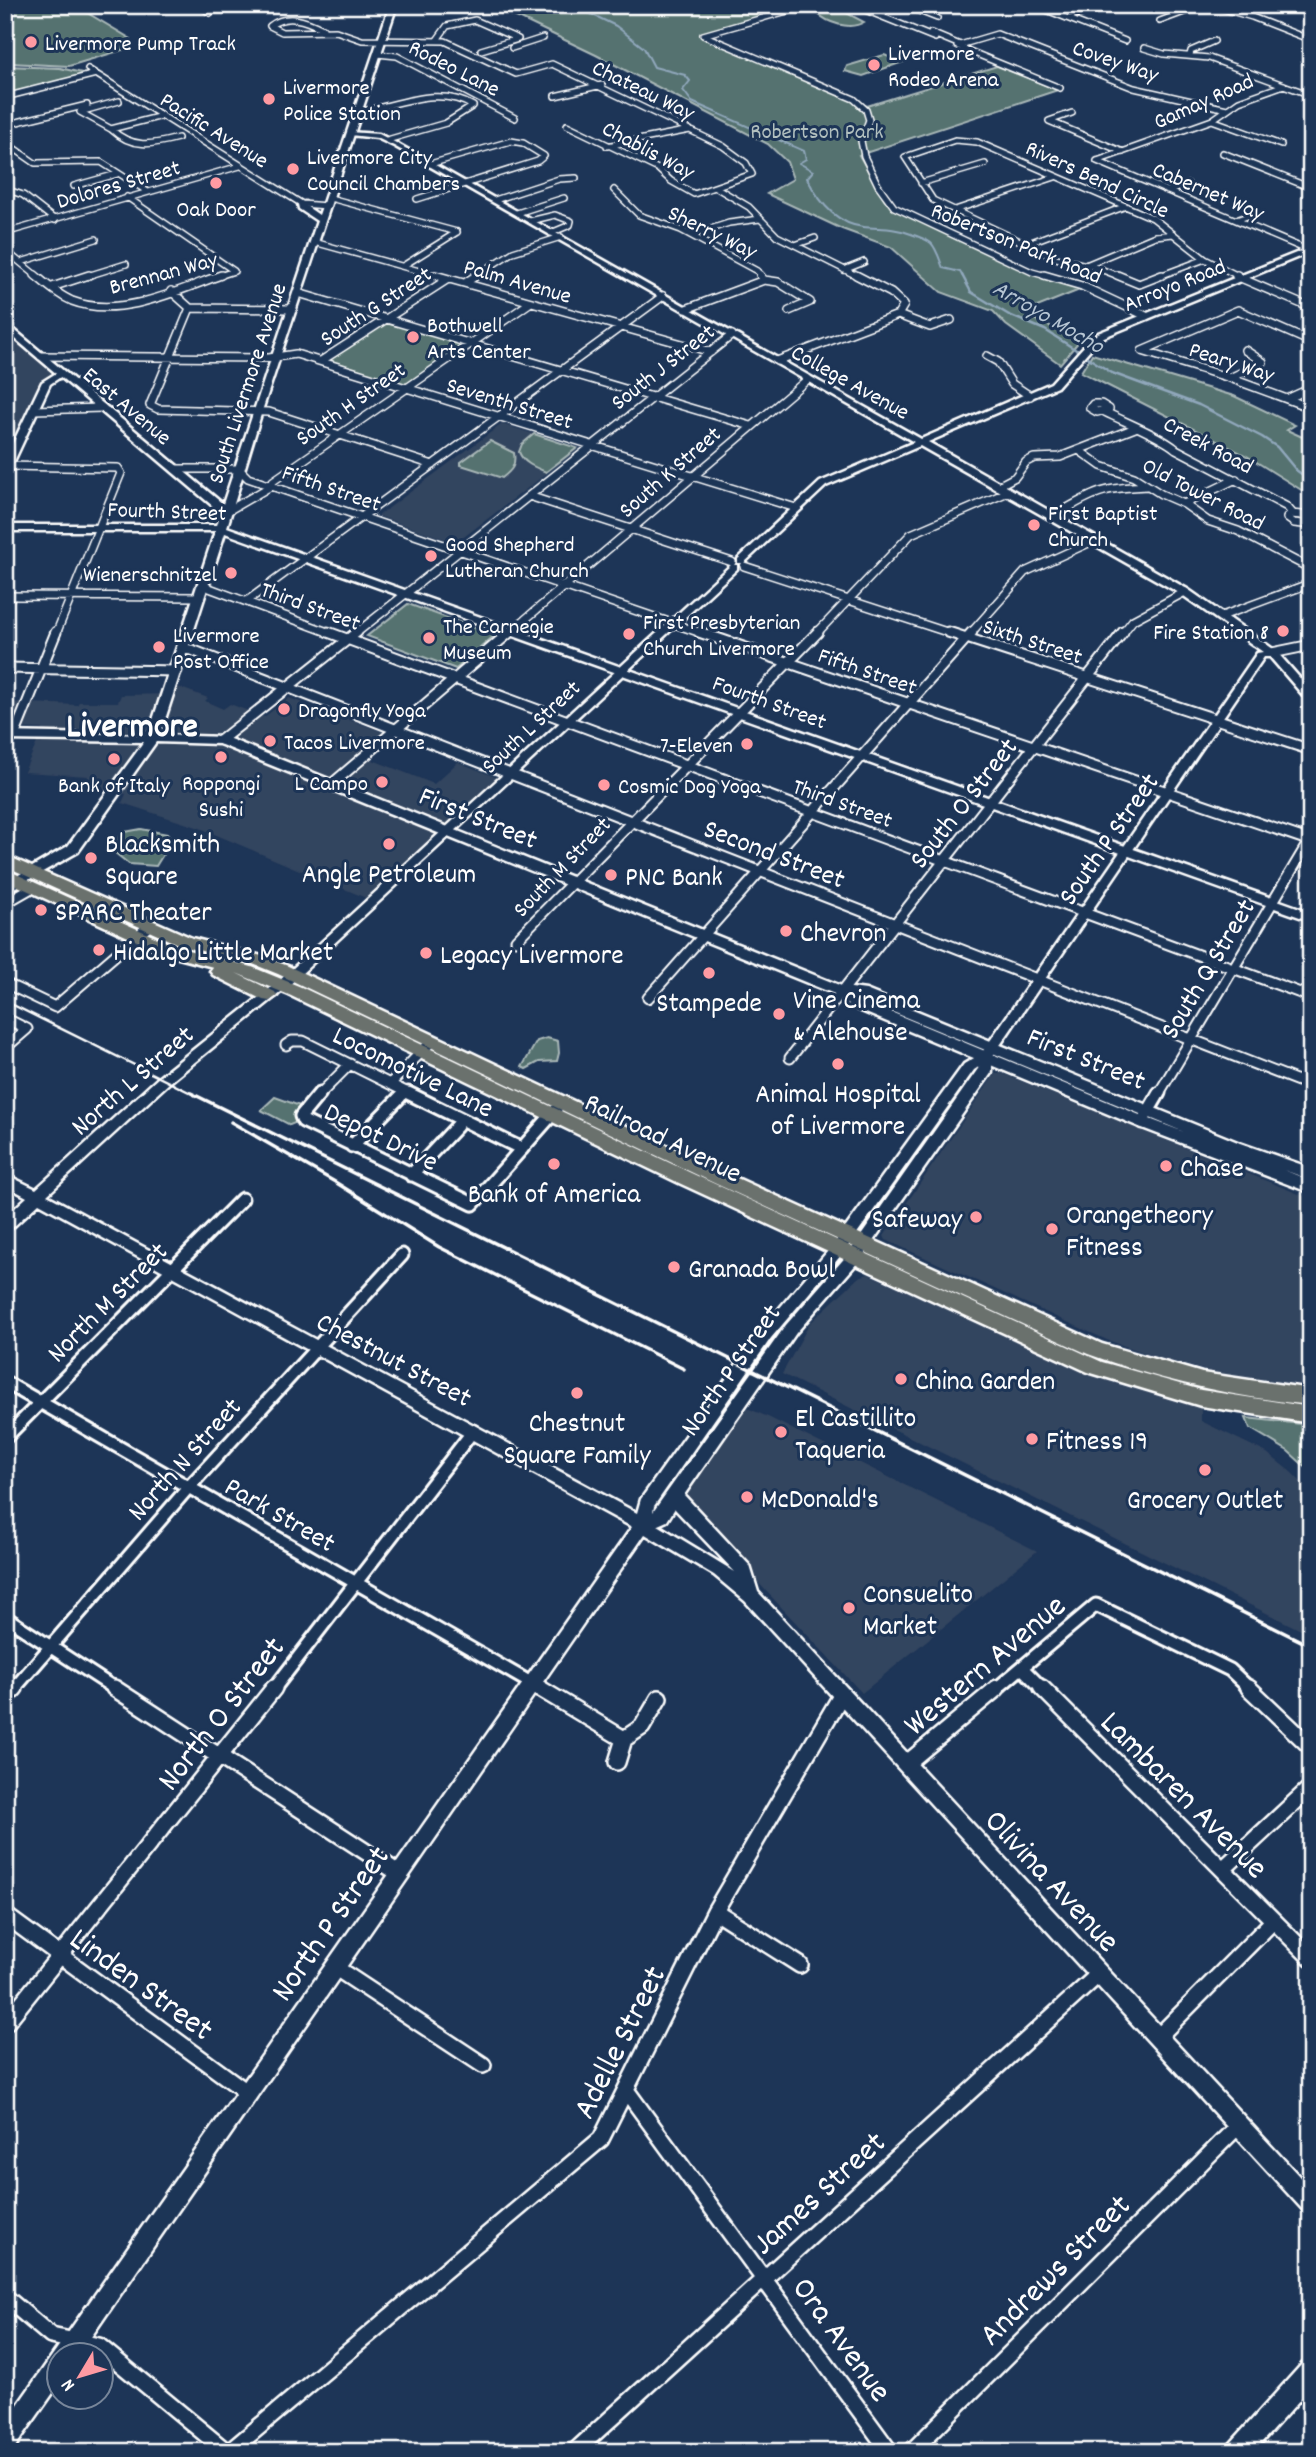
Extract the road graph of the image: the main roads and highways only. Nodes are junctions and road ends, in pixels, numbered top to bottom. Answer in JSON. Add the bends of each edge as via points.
{"nodes":[{"id":1,"x":394,"y":5,"type":"edge"},
{"id":2,"x":302,"y":204,"type":"road end"},
{"id":3,"x":322,"y":221,"type":"junction"},
{"id":4,"x":5,"y":325,"type":"edge"},
{"id":5,"x":226,"y":512,"type":"junction"},
{"id":6,"x":221,"y":528,"type":"junction"},
{"id":7,"x":10,"y":734,"type":"edge"},
{"id":8,"x":153,"y":738,"type":"junction"},
{"id":9,"x":5,"y":860,"type":"edge"},
{"id":10,"x":17,"y":878,"type":"edge"},
{"id":11,"x":1311,"y":917,"type":"edge"},
{"id":12,"x":144,"y":930,"type":"junction"},
{"id":13,"x":184,"y":955,"type":"junction"},
{"id":14,"x":288,"y":980,"type":"junction"},
{"id":15,"x":269,"y":996,"type":"road end"},
{"id":16,"x":1308,"y":1182,"type":"edge"},
{"id":17,"x":850,"y":1246,"type":"junction"},
{"id":18,"x":1311,"y":1397,"type":"edge"},
{"id":19,"x":1311,"y":1415,"type":"edge"}],
"edges":[{"from":1,"to":3,"type":"main road","name":"South Livermore Avenue"},
{"from":2,"to":3,"type":"main road"},
{"from":3,"to":5,"type":"main road","name":"South Livermore Avenue"},
{"from":4,"to":5,"type":"main road","name":"East Avenue"},
{"from":5,"to":6,"type":"main road","name":"South Livermore Avenue"},
{"from":6,"to":8,"type":"main road","name":"South Livermore Avenue"},
{"from":6,"to":11,"type":"main road","name":"Fourth Street"},
{"from":7,"to":8,"type":"main road","name":"First Street"},
{"from":8,"to":10,"type":"main road","name":"South Livermore Avenue","via":[[80,835]]},
{"from":8,"to":16,"type":"main road","name":"First Street","via":[[221,740],[842,992],[861,993],[1243,1163]]},
{"from":9,"to":10,"type":"main road","name":"Railroad Avenue"},
{"from":10,"to":12,"type":"main road","name":"Railroad Avenue"},
{"from":12,"to":13,"type":"main road","name":"Railroad Avenue"},
{"from":12,"to":14,"type":"main road","name":"Railroad Avenue","via":[[257,960]]},
{"from":13,"to":14,"type":"main road","name":"Railroad Avenue"},
{"from":13,"to":15,"type":"main road"},
{"from":14,"to":17,"type":"main road","name":"Railroad Avenue"},
{"from":17,"to":18,"type":"main road","name":"Railroad Avenue","via":[[1127,1361],[1214,1385]]},
{"from":17,"to":19,"type":"main road","name":"Railroad Avenue","via":[[1070,1356],[1120,1376],[1213,1402]]}]}
